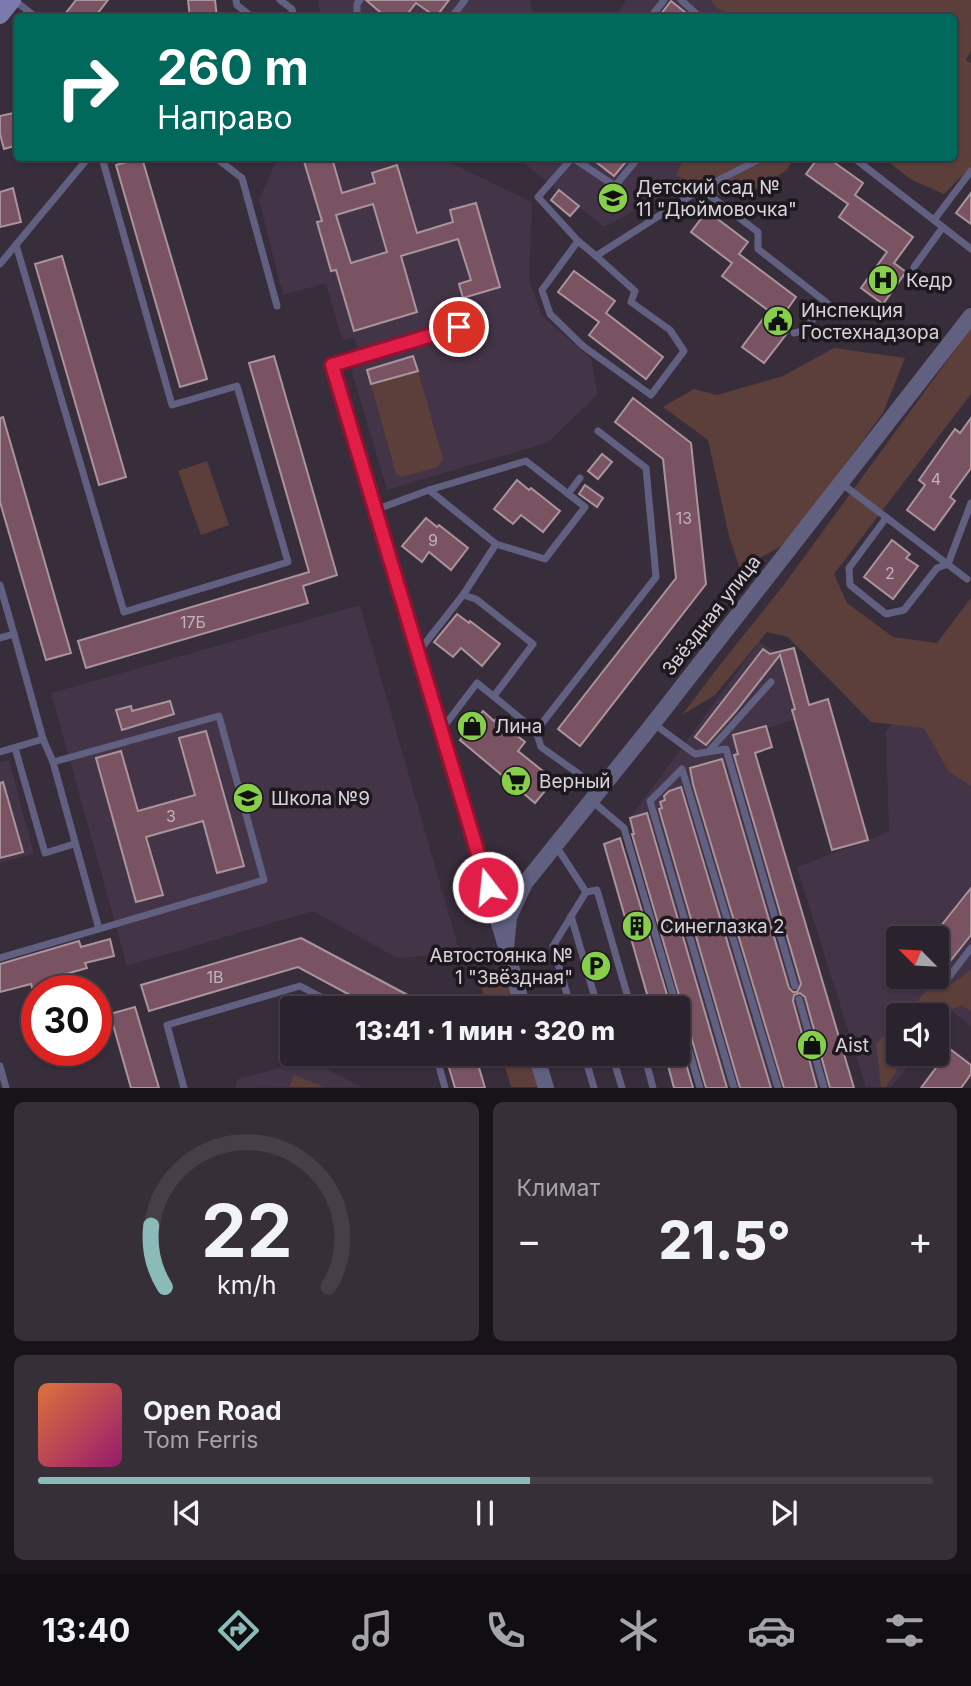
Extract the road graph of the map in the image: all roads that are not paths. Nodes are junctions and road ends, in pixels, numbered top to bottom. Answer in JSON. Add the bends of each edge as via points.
{"nodes":[{"id":1,"x":13,"y":0,"type":"edge"},
{"id":2,"x":236,"y":0,"type":"edge"},
{"id":3,"x":280,"y":0,"type":"edge"},
{"id":4,"x":465,"y":0,"type":"edge"},
{"id":5,"x":664,"y":0,"type":"edge"},
{"id":6,"x":681,"y":0,"type":"edge"},
{"id":7,"x":32,"y":14,"type":"edge"},
{"id":8,"x":248,"y":14,"type":"edge"},
{"id":9,"x":293,"y":14,"type":"edge"},
{"id":10,"x":454,"y":14,"type":"edge"},
{"id":11,"x":653,"y":14,"type":"edge"},
{"id":12,"x":697,"y":14,"type":"edge"},
{"id":13,"x":0,"y":15,"type":"edge"},
{"id":14,"x":86,"y":161,"type":"edge"},
{"id":15,"x":103,"y":161,"type":"edge"},
{"id":16,"x":220,"y":161,"type":"edge"},
{"id":17,"x":570,"y":161,"type":"edge"},
{"id":18,"x":578,"y":161,"type":"edge"},
{"id":19,"x":636,"y":161,"type":"edge"},
{"id":20,"x":756,"y":161,"type":"edge"},
{"id":21,"x":858,"y":161,"type":"edge"},
{"id":22,"x":971,"y":171,"type":"edge"},
{"id":23,"x":701,"y":189,"type":"junction"},
{"id":24,"x":934,"y":220,"type":"junction"},
{"id":25,"x":943,"y":227,"type":"junction"},
{"id":26,"x":578,"y":241,"type":"junction"},
{"id":27,"x":16,"y":245,"type":"junction"},
{"id":28,"x":971,"y":249,"type":"edge"},
{"id":29,"x":596,"y":256,"type":"junction"},
{"id":30,"x":0,"y":264,"type":"edge"},
{"id":31,"x":914,"y":267,"type":"dead end"},
{"id":32,"x":277,"y":306,"type":"dead end"},
{"id":33,"x":484,"y":320,"type":"dead end"},
{"id":34,"x":968,"y":327,"type":"edge"},
{"id":35,"x":794,"y":333,"type":"dead end"},
{"id":36,"x":332,"y":365,"type":"joint"},
{"id":37,"x":598,"y":431,"type":"dead end"},
{"id":38,"x":580,"y":478,"type":"dead end"},
{"id":39,"x":841,"y":483,"type":"junction"},
{"id":40,"x":429,"y":490,"type":"junction"},
{"id":41,"x":568,"y":494,"type":"junction"},
{"id":42,"x":971,"y":503,"type":"edge"},
{"id":43,"x":375,"y":510,"type":"junction"},
{"id":44,"x":886,"y":518,"type":"junction"},
{"id":45,"x":496,"y":544,"type":"junction"},
{"id":46,"x":948,"y":564,"type":"junction"},
{"id":47,"x":967,"y":579,"type":"dead end"},
{"id":48,"x":0,"y":585,"type":"edge"},
{"id":49,"x":463,"y":595,"type":"junction"},
{"id":50,"x":14,"y":634,"type":"junction"},
{"id":51,"x":0,"y":638,"type":"edge"},
{"id":52,"x":418,"y":652,"type":"junction"},
{"id":53,"x":771,"y":682,"type":"dead end"},
{"id":54,"x":494,"y":696,"type":"junction"},
{"id":55,"x":653,"y":724,"type":"junction"},
{"id":56,"x":442,"y":729,"type":"junction"},
{"id":57,"x":536,"y":731,"type":"junction"},
{"id":58,"x":43,"y":739,"type":"junction"},
{"id":59,"x":15,"y":748,"type":"junction"},
{"id":60,"x":709,"y":751,"type":"junction"},
{"id":61,"x":0,"y":752,"type":"edge"},
{"id":62,"x":53,"y":762,"type":"junction"},
{"id":63,"x":596,"y":795,"type":"junction"},
{"id":64,"x":74,"y":844,"type":"junction"},
{"id":65,"x":555,"y":846,"type":"junction"},
{"id":66,"x":586,"y":892,"type":"junction"},
{"id":67,"x":571,"y":916,"type":"junction"},
{"id":68,"x":99,"y":929,"type":"junction"},
{"id":69,"x":971,"y":948,"type":"edge"},
{"id":70,"x":506,"y":949,"type":"junction"},
{"id":71,"x":0,"y":958,"type":"edge"},
{"id":72,"x":949,"y":977,"type":"dead end"},
{"id":73,"x":795,"y":986,"type":"dead end"},
{"id":74,"x":319,"y":996,"type":"edge"},
{"id":75,"x":520,"y":996,"type":"edge"},
{"id":76,"x":568,"y":996,"type":"edge"},
{"id":77,"x":594,"y":996,"type":"edge"},
{"id":78,"x":628,"y":996,"type":"edge"},
{"id":79,"x":673,"y":996,"type":"edge"},
{"id":80,"x":799,"y":999,"type":"dead end"},
{"id":81,"x":690,"y":1053,"type":"edge"},
{"id":82,"x":0,"y":1066,"type":"edge"},
{"id":83,"x":439,"y":1066,"type":"edge"},
{"id":84,"x":540,"y":1066,"type":"edge"},
{"id":85,"x":588,"y":1066,"type":"edge"},
{"id":86,"x":616,"y":1066,"type":"edge"},
{"id":87,"x":647,"y":1066,"type":"edge"},
{"id":88,"x":6,"y":1087,"type":"edge"},
{"id":89,"x":184,"y":1087,"type":"edge"},
{"id":90,"x":445,"y":1087,"type":"edge"},
{"id":91,"x":546,"y":1087,"type":"edge"},
{"id":92,"x":594,"y":1087,"type":"edge"},
{"id":93,"x":622,"y":1087,"type":"edge"},
{"id":94,"x":653,"y":1087,"type":"edge"},
{"id":95,"x":700,"y":1087,"type":"edge"},
{"id":96,"x":734,"y":1087,"type":"edge"},
{"id":97,"x":778,"y":1087,"type":"edge"},
{"id":98,"x":824,"y":1087,"type":"edge"}],
"edges":[{"from":1,"to":7,"type":"lane"},
{"from":1,"to":13,"type":"main road"},
{"from":2,"to":8,"type":"lane"},
{"from":3,"to":9,"type":"lane"},
{"from":4,"to":10,"type":"lane"},
{"from":5,"to":11,"type":"lane"},
{"from":6,"to":12,"type":"lane"},
{"from":14,"to":27,"type":"lane"},
{"from":15,"to":27,"type":"lane","via":[[172,405],[237,386],[288,562],[124,612]]},
{"from":16,"to":32,"type":"lane","via":[[243,178]]},
{"from":17,"to":26,"type":"lane","via":[[538,197]]},
{"from":18,"to":19,"type":"lane","via":[[615,186]]},
{"from":20,"to":23,"type":"lane"},
{"from":21,"to":24,"type":"lane"},
{"from":22,"to":24,"type":"lane"},
{"from":23,"to":29,"type":"lane"},
{"from":23,"to":35,"type":"lane","via":[[758,232],[758,249],[827,303],[803,331]]},
{"from":24,"to":25,"type":"lane"},
{"from":25,"to":28,"type":"lane"},
{"from":25,"to":31,"type":"lane"},
{"from":26,"to":29,"type":"lane"},
{"from":26,"to":29,"type":"lane","via":[[542,290],[550,314],[651,395],[684,351],[670,330],[631,302],[635,290]]},
{"from":27,"to":30,"type":"lane"},
{"from":33,"to":36,"type":"lane"},
{"from":34,"to":39,"type":"street","name":"Звёздная улица"},
{"from":36,"to":43,"type":"street","name":"Звёздная улица"},
{"from":37,"to":57,"type":"lane","via":[[646,468],[656,577]]},
{"from":38,"to":41,"type":"lane"},
{"from":39,"to":44,"type":"lane"},
{"from":39,"to":55,"type":"street","name":"Звёздная улица"},
{"from":40,"to":41,"type":"lane","via":[[526,461]]},
{"from":40,"to":43,"type":"lane"},
{"from":40,"to":45,"type":"lane"},
{"from":41,"to":45,"type":"lane","via":[[585,508],[545,559]]},
{"from":42,"to":46,"type":"lane"},
{"from":43,"to":52,"type":"street","name":"Звёздная улица"},
{"from":44,"to":46,"type":"lane"},
{"from":44,"to":46,"type":"lane","via":[[849,568],[850,585],[886,614],[904,610],[937,568]]},
{"from":45,"to":49,"type":"lane"},
{"from":46,"to":47,"type":"lane"},
{"from":48,"to":50,"type":"lane"},
{"from":49,"to":52,"type":"lane"},
{"from":49,"to":54,"type":"lane","via":[[476,598],[533,644]]},
{"from":50,"to":51,"type":"lane"},
{"from":50,"to":58,"type":"lane"},
{"from":52,"to":56,"type":"street","name":"Звёздная улица"},
{"from":53,"to":60,"type":"lane"},
{"from":54,"to":56,"type":"lane","via":[[477,683]]},
{"from":54,"to":57,"type":"lane"},
{"from":55,"to":60,"type":"lane","via":[[695,754]]},
{"from":55,"to":63,"type":"street","name":"Звёздная улица"},
{"from":56,"to":70,"type":"street","name":"Звёздная улица"},
{"from":57,"to":63,"type":"lane","via":[[541,747]]},
{"from":58,"to":59,"type":"lane"},
{"from":58,"to":62,"type":"lane"},
{"from":59,"to":61,"type":"lane"},
{"from":59,"to":64,"type":"lane","via":[[44,853]]},
{"from":60,"to":73,"type":"lane","via":[[726,749]]},
{"from":62,"to":64,"type":"lane"},
{"from":62,"to":68,"type":"lane","via":[[219,716],[264,880]]},
{"from":63,"to":65,"type":"street","name":"Звёздная улица"},
{"from":63,"to":79,"type":"lane","via":[[624,828]]},
{"from":64,"to":68,"type":"lane"},
{"from":65,"to":66,"type":"lane"},
{"from":65,"to":70,"type":"street","name":"Звёздная улица","via":[[518,897],[509,917]]},
{"from":66,"to":67,"type":"lane"},
{"from":66,"to":78,"type":"lane","via":[[597,890]]},
{"from":67,"to":76,"type":"lane","via":[[553,946]]},
{"from":67,"to":77,"type":"lane"},
{"from":68,"to":71,"type":"lane"},
{"from":69,"to":72,"type":"lane"},
{"from":70,"to":75,"type":"street","name":"Звёздная улица"},
{"from":74,"to":89,"type":"lane","via":[[300,986],[167,1025]]},
{"from":80,"to":98,"type":"lane"},
{"from":81,"to":95,"type":"lane"},
{"from":82,"to":88,"type":"lane"},
{"from":83,"to":90,"type":"lane"},
{"from":84,"to":91,"type":"street"},
{"from":85,"to":92,"type":"lane"},
{"from":86,"to":93,"type":"lane"},
{"from":87,"to":94,"type":"lane"},
{"from":96,"to":97,"type":"lane","via":[[650,801],[682,768]]}]}
